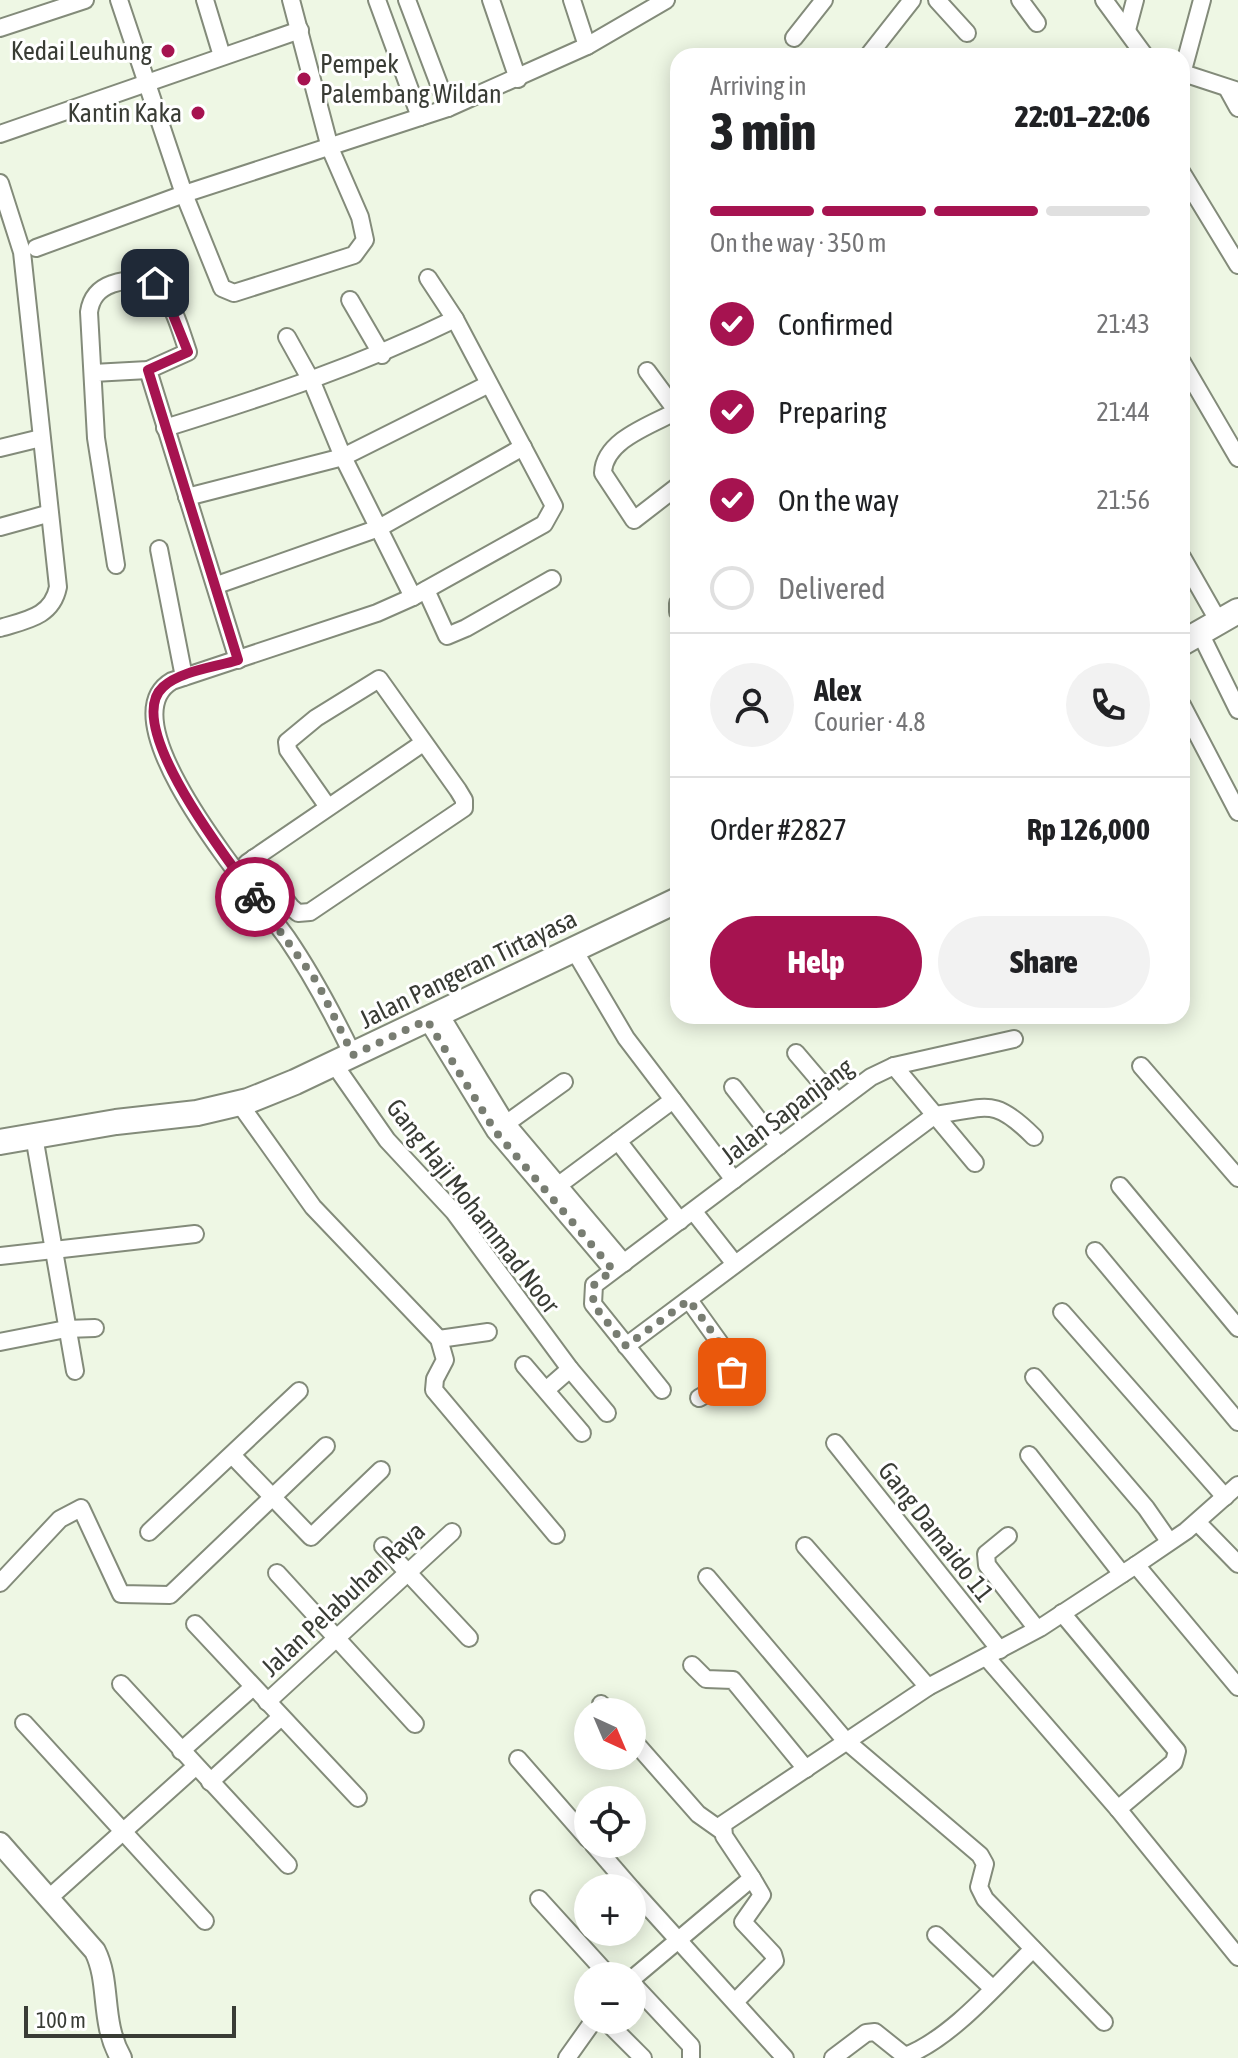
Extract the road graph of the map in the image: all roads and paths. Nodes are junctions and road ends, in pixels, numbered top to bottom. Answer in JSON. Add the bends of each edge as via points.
{"nodes":[{"id":1,"x":85,"y":0,"type":"edge"},
{"id":2,"x":119,"y":0,"type":"edge"},
{"id":3,"x":205,"y":0,"type":"edge"},
{"id":4,"x":291,"y":0,"type":"edge"},
{"id":5,"x":377,"y":0,"type":"edge"},
{"id":6,"x":407,"y":0,"type":"edge"},
{"id":7,"x":491,"y":0,"type":"edge"},
{"id":8,"x":572,"y":0,"type":"edge"},
{"id":9,"x":824,"y":0,"type":"edge"},
{"id":10,"x":912,"y":0,"type":"edge"},
{"id":11,"x":937,"y":0,"type":"edge"},
{"id":12,"x":1020,"y":0,"type":"edge"},
{"id":13,"x":1104,"y":0,"type":"edge"},
{"id":14,"x":1135,"y":0,"type":"edge"},
{"id":15,"x":1202,"y":0,"type":"edge"},
{"id":16,"x":657,"y":2,"type":"edge"},
{"id":17,"x":1037,"y":23,"type":"dead end"},
{"id":18,"x":0,"y":28,"type":"edge"},
{"id":19,"x":300,"y":30,"type":"junction"},
{"id":20,"x":1127,"y":30,"type":"junction"},
{"id":21,"x":967,"y":33,"type":"dead end"},
{"id":22,"x":794,"y":38,"type":"dead end"},
{"id":23,"x":587,"y":46,"type":"junction"},
{"id":24,"x":874,"y":48,"type":"edge"},
{"id":25,"x":1139,"y":48,"type":"edge"},
{"id":26,"x":1189,"y":48,"type":"edge"},
{"id":27,"x":222,"y":56,"type":"junction"},
{"id":28,"x":1190,"y":77,"type":"edge"},
{"id":29,"x":518,"y":79,"type":"junction"},
{"id":30,"x":148,"y":81,"type":"junction"},
{"id":31,"x":1232,"y":90,"type":"edge"},
{"id":32,"x":448,"y":108,"type":"junction"},
{"id":33,"x":1238,"y":108,"type":"edge"},
{"id":34,"x":420,"y":117,"type":"junction"},
{"id":35,"x":0,"y":134,"type":"edge"},
{"id":36,"x":330,"y":148,"type":"junction"},
{"id":37,"x":0,"y":183,"type":"edge"},
{"id":38,"x":1190,"y":186,"type":"edge"},
{"id":39,"x":184,"y":194,"type":"junction"},
{"id":40,"x":36,"y":248,"type":"dead end"},
{"id":41,"x":1238,"y":265,"type":"edge"},
{"id":42,"x":428,"y":278,"type":"dead end"},
{"id":43,"x":350,"y":300,"type":"dead end"},
{"id":44,"x":455,"y":319,"type":"junction"},
{"id":45,"x":287,"y":337,"type":"dead end"},
{"id":46,"x":382,"y":355,"type":"junction"},
{"id":47,"x":148,"y":370,"type":"junction"},
{"id":48,"x":647,"y":371,"type":"dead end"},
{"id":49,"x":93,"y":373,"type":"junction"},
{"id":50,"x":1190,"y":376,"type":"edge"},
{"id":51,"x":312,"y":382,"type":"junction"},
{"id":52,"x":489,"y":384,"type":"junction"},
{"id":53,"x":670,"y":402,"type":"edge"},
{"id":54,"x":670,"y":416,"type":"edge"},
{"id":55,"x":165,"y":428,"type":"junction"},
{"id":56,"x":41,"y":438,"type":"junction"},
{"id":57,"x":523,"y":447,"type":"junction"},
{"id":58,"x":0,"y":448,"type":"edge"},
{"id":59,"x":343,"y":457,"type":"junction"},
{"id":60,"x":1238,"y":458,"type":"edge"},
{"id":61,"x":670,"y":492,"type":"edge"},
{"id":62,"x":187,"y":497,"type":"junction"},
{"id":63,"x":47,"y":514,"type":"junction"},
{"id":64,"x":0,"y":527,"type":"edge"},
{"id":65,"x":379,"y":528,"type":"junction"},
{"id":66,"x":159,"y":549,"type":"dead end"},
{"id":67,"x":116,"y":565,"type":"dead end"},
{"id":68,"x":1190,"y":577,"type":"edge"},
{"id":69,"x":552,"y":579,"type":"dead end"},
{"id":70,"x":217,"y":585,"type":"junction"},
{"id":71,"x":420,"y":594,"type":"junction"},
{"id":72,"x":1210,"y":627,"type":"edge"},
{"id":73,"x":0,"y":628,"type":"edge"},
{"id":74,"x":238,"y":660,"type":"junction"},
{"id":75,"x":184,"y":677,"type":"junction"},
{"id":76,"x":1238,"y":710,"type":"edge"},
{"id":77,"x":1190,"y":720,"type":"edge"},
{"id":78,"x":423,"y":743,"type":"junction"},
{"id":79,"x":328,"y":807,"type":"junction"},
{"id":80,"x":1238,"y":812,"type":"edge"},
{"id":81,"x":254,"y":858,"type":"junction"},
{"id":82,"x":236,"y":871,"type":"junction"},
{"id":83,"x":670,"y":904,"type":"edge"},
{"id":84,"x":574,"y":950,"type":"junction"},
{"id":85,"x":434,"y":1017,"type":"junction"},
{"id":86,"x":1014,"y":1039,"type":"dead end"},
{"id":87,"x":796,"y":1053,"type":"dead end"},
{"id":88,"x":344,"y":1059,"type":"junction"},
{"id":89,"x":894,"y":1066,"type":"junction"},
{"id":90,"x":1141,"y":1066,"type":"dead end"},
{"id":91,"x":564,"y":1082,"type":"dead end"},
{"id":92,"x":733,"y":1087,"type":"dead end"},
{"id":93,"x":673,"y":1100,"type":"junction"},
{"id":94,"x":836,"y":1100,"type":"junction"},
{"id":95,"x":239,"y":1103,"type":"junction"},
{"id":96,"x":935,"y":1115,"type":"junction"},
{"id":97,"x":500,"y":1127,"type":"junction"},
{"id":98,"x":34,"y":1136,"type":"junction"},
{"id":99,"x":1034,"y":1137,"type":"dead end"},
{"id":100,"x":618,"y":1141,"type":"junction"},
{"id":101,"x":0,"y":1142,"type":"edge"},
{"id":102,"x":779,"y":1146,"type":"junction"},
{"id":103,"x":975,"y":1163,"type":"dead end"},
{"id":104,"x":1238,"y":1178,"type":"edge"},
{"id":105,"x":734,"y":1180,"type":"junction"},
{"id":106,"x":1120,"y":1186,"type":"dead end"},
{"id":107,"x":554,"y":1189,"type":"junction"},
{"id":108,"x":687,"y":1216,"type":"junction"},
{"id":109,"x":195,"y":1234,"type":"dead end"},
{"id":110,"x":55,"y":1248,"type":"junction"},
{"id":111,"x":1095,"y":1251,"type":"dead end"},
{"id":112,"x":0,"y":1256,"type":"edge"},
{"id":113,"x":735,"y":1264,"type":"junction"},
{"id":114,"x":618,"y":1266,"type":"junction"},
{"id":115,"x":689,"y":1300,"type":"junction"},
{"id":116,"x":1062,"y":1312,"type":"dead end"},
{"id":117,"x":95,"y":1328,"type":"dead end"},
{"id":118,"x":1238,"y":1328,"type":"edge"},
{"id":119,"x":66,"y":1329,"type":"junction"},
{"id":120,"x":488,"y":1332,"type":"dead end"},
{"id":121,"x":439,"y":1339,"type":"junction"},
{"id":122,"x":0,"y":1342,"type":"edge"},
{"id":123,"x":626,"y":1346,"type":"junction"},
{"id":124,"x":524,"y":1365,"type":"dead end"},
{"id":125,"x":570,"y":1369,"type":"junction"},
{"id":126,"x":75,"y":1371,"type":"dead end"},
{"id":127,"x":1034,"y":1377,"type":"dead end"},
{"id":128,"x":546,"y":1390,"type":"junction"},
{"id":129,"x":662,"y":1390,"type":"dead end"},
{"id":130,"x":299,"y":1391,"type":"dead end"},
{"id":131,"x":699,"y":1398,"type":"dead end"},
{"id":132,"x":607,"y":1413,"type":"dead end"},
{"id":133,"x":1238,"y":1422,"type":"edge"},
{"id":134,"x":582,"y":1433,"type":"dead end"},
{"id":135,"x":835,"y":1443,"type":"dead end"},
{"id":136,"x":326,"y":1446,"type":"dead end"},
{"id":137,"x":232,"y":1455,"type":"junction"},
{"id":138,"x":1029,"y":1455,"type":"dead end"},
{"id":139,"x":381,"y":1470,"type":"dead end"},
{"id":140,"x":1238,"y":1485,"type":"edge"},
{"id":141,"x":273,"y":1497,"type":"junction"},
{"id":142,"x":1225,"y":1497,"type":"junction"},
{"id":143,"x":1197,"y":1522,"type":"junction"},
{"id":144,"x":149,"y":1532,"type":"dead end"},
{"id":145,"x":452,"y":1532,"type":"dead end"},
{"id":146,"x":556,"y":1535,"type":"dead end"},
{"id":147,"x":1008,"y":1536,"type":"dead end"},
{"id":148,"x":1169,"y":1541,"type":"junction"},
{"id":149,"x":383,"y":1546,"type":"dead end"},
{"id":150,"x":805,"y":1546,"type":"dead end"},
{"id":151,"x":1238,"y":1564,"type":"edge"},
{"id":152,"x":1129,"y":1570,"type":"junction"},
{"id":153,"x":408,"y":1572,"type":"junction"},
{"id":154,"x":277,"y":1573,"type":"dead end"},
{"id":155,"x":707,"y":1577,"type":"dead end"},
{"id":156,"x":0,"y":1583,"type":"edge"},
{"id":157,"x":1062,"y":1613,"type":"junction"},
{"id":158,"x":195,"y":1624,"type":"dead end"},
{"id":159,"x":1037,"y":1629,"type":"junction"},
{"id":160,"x":339,"y":1637,"type":"junction"},
{"id":161,"x":469,"y":1638,"type":"dead end"},
{"id":162,"x":994,"y":1654,"type":"junction"},
{"id":163,"x":692,"y":1665,"type":"dead end"},
{"id":164,"x":121,"y":1684,"type":"dead end"},
{"id":165,"x":253,"y":1687,"type":"junction"},
{"id":166,"x":928,"y":1687,"type":"junction"},
{"id":167,"x":1238,"y":1687,"type":"edge"},
{"id":168,"x":267,"y":1702,"type":"junction"},
{"id":169,"x":281,"y":1717,"type":"junction"},
{"id":170,"x":24,"y":1723,"type":"dead end"},
{"id":171,"x":415,"y":1724,"type":"dead end"},
{"id":172,"x":845,"y":1740,"type":"junction"},
{"id":173,"x":181,"y":1751,"type":"junction"},
{"id":174,"x":646,"y":1755,"type":"edge"},
{"id":175,"x":518,"y":1759,"type":"dead end"},
{"id":176,"x":195,"y":1767,"type":"junction"},
{"id":177,"x":806,"y":1769,"type":"junction"},
{"id":178,"x":210,"y":1782,"type":"junction"},
{"id":179,"x":358,"y":1798,"type":"dead end"},
{"id":180,"x":1118,"y":1809,"type":"junction"},
{"id":181,"x":574,"y":1823,"type":"edge"},
{"id":182,"x":707,"y":1827,"type":"junction"},
{"id":183,"x":124,"y":1832,"type":"junction"},
{"id":184,"x":0,"y":1843,"type":"edge"},
{"id":185,"x":605,"y":1858,"type":"edge"},
{"id":186,"x":288,"y":1865,"type":"dead end"},
{"id":187,"x":620,"y":1874,"type":"edge"},
{"id":188,"x":752,"y":1878,"type":"junction"},
{"id":189,"x":49,"y":1898,"type":"junction"},
{"id":190,"x":539,"y":1899,"type":"dead end"},
{"id":191,"x":646,"y":1904,"type":"edge"},
{"id":192,"x":205,"y":1921,"type":"dead end"},
{"id":193,"x":936,"y":1935,"type":"dead end"},
{"id":194,"x":678,"y":1942,"type":"junction"},
{"id":195,"x":1033,"y":1949,"type":"junction"},
{"id":196,"x":1238,"y":1957,"type":"edge"},
{"id":197,"x":596,"y":1962,"type":"edge"},
{"id":198,"x":646,"y":1969,"type":"edge"},
{"id":199,"x":992,"y":1988,"type":"junction"},
{"id":200,"x":646,"y":1996,"type":"edge"},
{"id":201,"x":735,"y":2002,"type":"junction"},
{"id":202,"x":1104,"y":2022,"type":"dead end"},
{"id":203,"x":584,"y":2034,"type":"edge"},
{"id":204,"x":619,"y":2034,"type":"edge"},
{"id":205,"x":121,"y":2058,"type":"edge"},
{"id":206,"x":567,"y":2058,"type":"edge"},
{"id":207,"x":643,"y":2058,"type":"edge"},
{"id":208,"x":691,"y":2058,"type":"edge"},
{"id":209,"x":785,"y":2058,"type":"edge"},
{"id":210,"x":833,"y":2058,"type":"edge"}],
"edges":[{"from":1,"to":18,"type":"street"},
{"from":2,"to":30,"type":"street"},
{"from":3,"to":27,"type":"street"},
{"from":4,"to":19,"type":"street"},
{"from":5,"to":34,"type":"street"},
{"from":6,"to":32,"type":"street"},
{"from":7,"to":29,"type":"street"},
{"from":8,"to":23,"type":"street"},
{"from":9,"to":22,"type":"street"},
{"from":10,"to":24,"type":"street"},
{"from":11,"to":21,"type":"street"},
{"from":12,"to":17,"type":"street"},
{"from":13,"to":20,"type":"street"},
{"from":14,"to":20,"type":"street"},
{"from":15,"to":26,"type":"street"},
{"from":16,"to":23,"type":"street"},
{"from":19,"to":27,"type":"street"},
{"from":19,"to":36,"type":"street"},
{"from":20,"to":25,"type":"street"},
{"from":23,"to":29,"type":"street"},
{"from":27,"to":30,"type":"street"},
{"from":28,"to":31,"type":"street"},
{"from":29,"to":32,"type":"street"},
{"from":30,"to":35,"type":"street"},
{"from":30,"to":39,"type":"street"},
{"from":31,"to":33,"type":"street"},
{"from":32,"to":34,"type":"street"},
{"from":34,"to":36,"type":"street"},
{"from":36,"to":39,"type":"street"},
{"from":36,"to":39,"type":"street","via":[[360,217],[365,240],[361,248],[354,255],[234,293],[222,288]]},
{"from":37,"to":56,"type":"street","via":[[22,252]]},
{"from":38,"to":41,"type":"street"},
{"from":39,"to":40,"type":"street"},
{"from":42,"to":44,"type":"street"},
{"from":43,"to":46,"type":"street"},
{"from":44,"to":46,"type":"street"},
{"from":44,"to":52,"type":"street"},
{"from":45,"to":51,"type":"street"},
{"from":46,"to":51,"type":"street"},
{"from":47,"to":49,"type":"street"},
{"from":47,"to":49,"type":"street","via":[[188,352],[165,295],[155,283],[140,278],[105,286],[90,301]]},
{"from":47,"to":55,"type":"street"},
{"from":48,"to":53,"type":"street"},
{"from":49,"to":67,"type":"street","via":[[96,438]]},
{"from":50,"to":60,"type":"street"},
{"from":51,"to":55,"type":"street"},
{"from":51,"to":59,"type":"street"},
{"from":52,"to":57,"type":"street"},
{"from":52,"to":59,"type":"street"},
{"from":54,"to":61,"type":"street","via":[[626,438],[606,456],[603,473],[634,520]]},
{"from":55,"to":62,"type":"street"},
{"from":56,"to":58,"type":"street"},
{"from":56,"to":63,"type":"street"},
{"from":57,"to":65,"type":"street"},
{"from":57,"to":71,"type":"street","via":[[554,506],[551,517]]},
{"from":59,"to":62,"type":"street"},
{"from":59,"to":65,"type":"street"},
{"from":62,"to":70,"type":"street"},
{"from":63,"to":64,"type":"street"},
{"from":63,"to":73,"type":"street","via":[[58,587],[55,599],[43,615]]},
{"from":65,"to":70,"type":"street"},
{"from":65,"to":71,"type":"street"},
{"from":66,"to":75,"type":"street"},
{"from":68,"to":72,"type":"street"},
{"from":69,"to":71,"type":"street","via":[[447,636]]},
{"from":70,"to":74,"type":"street"},
{"from":71,"to":74,"type":"street"},
{"from":72,"to":76,"type":"street"},
{"from":74,"to":75,"type":"street"},
{"from":75,"to":82,"type":"street","name":"Gang Haji Mohammad Noor","via":[[164,686],[155,700],[159,742],[183,795]]},
{"from":77,"to":80,"type":"street"},
{"from":78,"to":79,"type":"street"},
{"from":78,"to":79,"type":"street","via":[[379,679],[316,718],[290,736],[288,750]]},
{"from":78,"to":81,"type":"street","via":[[464,800],[458,815],[310,912],[298,913],[291,907]]},
{"from":79,"to":81,"type":"street"},
{"from":81,"to":82,"type":"street"},
{"from":82,"to":88,"type":"street","name":"Gang Haji Mohammad Noor","via":[[317,982]]},
{"from":83,"to":84,"type":"main road","name":"Jalan Pangeran Tirtayasa"},
{"from":84,"to":85,"type":"main road","name":"Jalan Pangeran Tirtayasa"},
{"from":84,"to":93,"type":"street","via":[[626,1038]]},
{"from":85,"to":88,"type":"main road","name":"Jalan Pangeran Tirtayasa"},
{"from":85,"to":97,"type":"street"},
{"from":86,"to":89,"type":"street","name":"Jalan Sapanjang"},
{"from":87,"to":94,"type":"street"},
{"from":88,"to":95,"type":"main road","name":"Jalan Pangeran Tirtayasa"},
{"from":88,"to":125,"type":"street","name":"Gang Haji Mohammad Noor","via":[[387,1140],[454,1212]]},
{"from":89,"to":94,"type":"street","name":"Jalan Sapanjang"},
{"from":89,"to":96,"type":"street"},
{"from":90,"to":104,"type":"street"},
{"from":91,"to":97,"type":"street"},
{"from":92,"to":102,"type":"street"},
{"from":93,"to":100,"type":"street"},
{"from":93,"to":105,"type":"street"},
{"from":94,"to":102,"type":"street","name":"Jalan Sapanjang"},
{"from":95,"to":98,"type":"main road","name":"Jalan Pangeran Tirtayasa"},
{"from":95,"to":121,"type":"street","via":[[313,1207]]},
{"from":96,"to":99,"type":"street","via":[[996,1107]]},
{"from":96,"to":103,"type":"street"},
{"from":96,"to":113,"type":"street"},
{"from":97,"to":107,"type":"street"},
{"from":98,"to":101,"type":"main road","name":"Jalan Pangeran Tirtayasa"},
{"from":98,"to":110,"type":"street"},
{"from":100,"to":107,"type":"street"},
{"from":100,"to":108,"type":"street"},
{"from":102,"to":105,"type":"street","name":"Jalan Sapanjang"},
{"from":105,"to":108,"type":"street","name":"Jalan Sapanjang"},
{"from":106,"to":118,"type":"street"},
{"from":107,"to":114,"type":"street"},
{"from":108,"to":113,"type":"street"},
{"from":108,"to":114,"type":"street","name":"Jalan Sapanjang"},
{"from":109,"to":110,"type":"street"},
{"from":110,"to":112,"type":"street"},
{"from":110,"to":119,"type":"street"},
{"from":111,"to":133,"type":"street"},
{"from":113,"to":115,"type":"street"},
{"from":114,"to":123,"type":"street","via":[[594,1285],[593,1304]]},
{"from":115,"to":123,"type":"street"},
{"from":115,"to":131,"type":"street","via":[[732,1360],[727,1382]]},
{"from":116,"to":142,"type":"street"},
{"from":117,"to":119,"type":"street"},
{"from":119,"to":122,"type":"street"},
{"from":119,"to":126,"type":"street"},
{"from":120,"to":121,"type":"street"},
{"from":121,"to":146,"type":"street","via":[[445,1360],[434,1390]]},
{"from":123,"to":129,"type":"street"},
{"from":124,"to":128,"type":"street"},
{"from":125,"to":128,"type":"street"},
{"from":125,"to":132,"type":"street","name":"Gang Haji Mohammad Noor"},
{"from":127,"to":148,"type":"street"},
{"from":128,"to":134,"type":"street"},
{"from":130,"to":137,"type":"street"},
{"from":135,"to":162,"type":"street","name":"Gang Damaido 11"},
{"from":136,"to":141,"type":"street"},
{"from":137,"to":141,"type":"street"},
{"from":137,"to":144,"type":"street"},
{"from":138,"to":152,"type":"street"},
{"from":139,"to":141,"type":"street","via":[[311,1537]]},
{"from":140,"to":142,"type":"street"},
{"from":141,"to":156,"type":"street","via":[[170,1595],[121,1594],[81,1508],[60,1519]]},
{"from":142,"to":143,"type":"street"},
{"from":143,"to":148,"type":"street"},
{"from":143,"to":151,"type":"street"},
{"from":145,"to":153,"type":"street","name":"Jalan Pelabuhan Raya"},
{"from":147,"to":159,"type":"street","via":[[985,1560]]},
{"from":148,"to":152,"type":"street"},
{"from":149,"to":153,"type":"street"},
{"from":150,"to":166,"type":"street"},
{"from":152,"to":157,"type":"street"},
{"from":152,"to":167,"type":"street"},
{"from":153,"to":160,"type":"street","name":"Jalan Pelabuhan Raya"},
{"from":153,"to":161,"type":"street"},
{"from":154,"to":160,"type":"street"},
{"from":155,"to":172,"type":"street"},
{"from":157,"to":159,"type":"street"},
{"from":157,"to":180,"type":"street","via":[[1177,1751],[1174,1762]]},
{"from":158,"to":165,"type":"street"},
{"from":159,"to":162,"type":"street"},
{"from":160,"to":168,"type":"street","name":"Jalan Pelabuhan Raya"},
{"from":160,"to":171,"type":"street"},
{"from":162,"to":166,"type":"street"},
{"from":162,"to":180,"type":"street","name":"Gang Damaido 11"},
{"from":163,"to":177,"type":"street","via":[[706,1679],[733,1680]]},
{"from":164,"to":173,"type":"street"},
{"from":165,"to":168,"type":"street"},
{"from":165,"to":173,"type":"street","name":"Jalan Pelabuhan Raya"},
{"from":166,"to":172,"type":"street"},
{"from":168,"to":169,"type":"street"},
{"from":169,"to":178,"type":"street","name":"Jalan Pelabuhan Raya"},
{"from":169,"to":179,"type":"street"},
{"from":170,"to":183,"type":"street"},
{"from":172,"to":177,"type":"street"},
{"from":172,"to":195,"type":"street","via":[[980,1855],[985,1864],[980,1892]]},
{"from":173,"to":176,"type":"street"},
{"from":174,"to":182,"type":"street"},
{"from":175,"to":181,"type":"street"},
{"from":176,"to":178,"type":"street"},
{"from":176,"to":183,"type":"street"},
{"from":177,"to":182,"type":"street","via":[[723,1824]]},
{"from":178,"to":186,"type":"street"},
{"from":180,"to":196,"type":"street","name":"Gang Damaido 11"},
{"from":182,"to":188,"type":"street"},
{"from":183,"to":189,"type":"street"},
{"from":183,"to":192,"type":"street"},
{"from":184,"to":189,"type":"street"},
{"from":185,"to":187,"type":"street"},
{"from":188,"to":194,"type":"street"},
{"from":188,"to":201,"type":"street","via":[[762,1898],[743,1922],[775,1961]]},
{"from":189,"to":205,"type":"street","via":[[85,1937],[102,1965],[105,2014]]},
{"from":190,"to":197,"type":"street"},
{"from":191,"to":194,"type":"street"},
{"from":193,"to":199,"type":"street"},
{"from":194,"to":198,"type":"street"},
{"from":194,"to":201,"type":"street"},
{"from":195,"to":199,"type":"street"},
{"from":195,"to":202,"type":"street"},
{"from":199,"to":210,"type":"street","via":[[917,2051],[905,2056],[875,2032]]},
{"from":200,"to":208,"type":"street","via":[[691,2046]]},
{"from":201,"to":209,"type":"street"},
{"from":203,"to":206,"type":"street"},
{"from":204,"to":207,"type":"street"}]}
